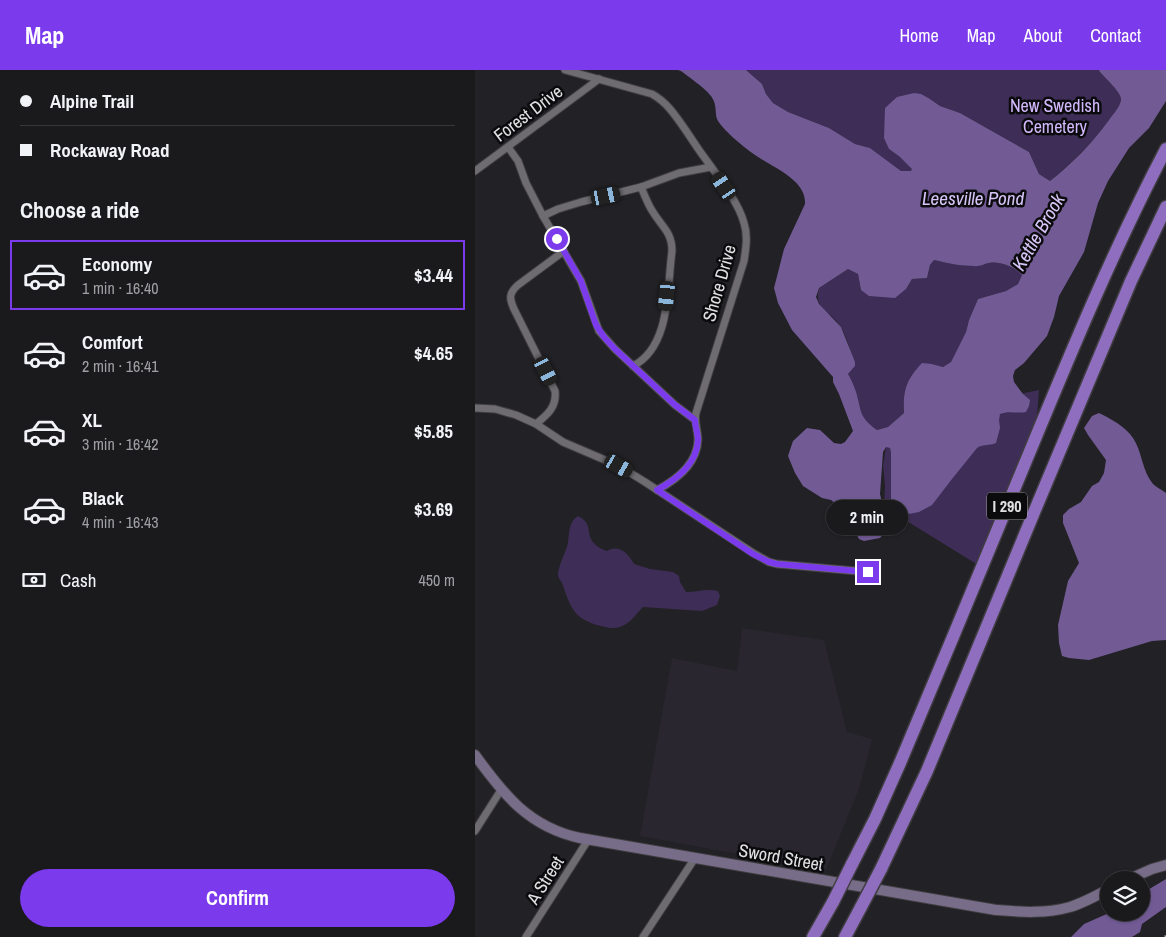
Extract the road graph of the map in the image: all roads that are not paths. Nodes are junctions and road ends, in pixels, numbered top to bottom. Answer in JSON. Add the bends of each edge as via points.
{"nodes":[{"id":1,"x":565,"y":70,"type":"edge"},
{"id":2,"x":599,"y":79,"type":"junction"},
{"id":3,"x":508,"y":147,"type":"junction"},
{"id":4,"x":1166,"y":149,"type":"edge"},
{"id":5,"x":711,"y":167,"type":"junction"},
{"id":6,"x":475,"y":171,"type":"edge"},
{"id":7,"x":641,"y":187,"type":"junction"},
{"id":8,"x":1166,"y":207,"type":"edge"},
{"id":9,"x":543,"y":216,"type":"junction"},
{"id":10,"x":564,"y":251,"type":"junction"},
{"id":11,"x":633,"y":366,"type":"junction"},
{"id":12,"x":475,"y":408,"type":"edge"},
{"id":13,"x":695,"y":420,"type":"junction"},
{"id":14,"x":536,"y":424,"type":"junction"},
{"id":15,"x":657,"y":490,"type":"junction"},
{"id":16,"x":868,"y":572,"type":"dead end"},
{"id":17,"x":475,"y":755,"type":"edge"},
{"id":18,"x":501,"y":790,"type":"junction"},
{"id":19,"x":475,"y":831,"type":"edge"},
{"id":20,"x":588,"y":840,"type":"junction"},
{"id":21,"x":695,"y":858,"type":"junction"},
{"id":22,"x":1166,"y":865,"type":"edge"},
{"id":23,"x":1147,"y":871,"type":"edge"},
{"id":24,"x":1100,"y":893,"type":"edge"},
{"id":25,"x":526,"y":937,"type":"edge"},
{"id":26,"x":643,"y":937,"type":"edge"},
{"id":27,"x":813,"y":937,"type":"edge"},
{"id":28,"x":845,"y":937,"type":"edge"}],
"edges":[{"from":1,"to":2,"type":"street","name":"Shore Drive"},
{"from":2,"to":3,"type":"street","name":"Forest Drive"},
{"from":2,"to":5,"type":"street","name":"Shore Drive","via":[[659,98]]},
{"from":3,"to":6,"type":"street","name":"Forest Drive"},
{"from":3,"to":9,"type":"street","via":[[518,161]]},
{"from":4,"to":27,"type":"highway","number":"I 290","bridge":true,"via":[[1104,275],[875,819]]},
{"from":5,"to":7,"type":"street","via":[[679,173]]},
{"from":5,"to":13,"type":"street","name":"Shore Drive","via":[[744,222],[746,247]]},
{"from":7,"to":9,"type":"street","via":[[581,202]]},
{"from":7,"to":11,"type":"street","via":[[653,212],[669,233],[672,251],[663,325],[647,356]]},
{"from":8,"to":28,"type":"highway","number":"I 290","bridge":true,"via":[[1131,281],[927,772]]},
{"from":9,"to":10,"type":"street"},
{"from":10,"to":11,"type":"street","via":[[581,281],[599,331]]},
{"from":10,"to":14,"type":"street","via":[[518,285],[511,295],[513,309],[555,391],[551,410]]},
{"from":11,"to":13,"type":"street"},
{"from":12,"to":14,"type":"street","via":[[502,410]]},
{"from":13,"to":15,"type":"street","name":"Shore Drive","via":[[697,446],[689,464],[679,476]]},
{"from":14,"to":15,"type":"street","via":[[563,442],[619,466]]},
{"from":15,"to":16,"type":"street","via":[[769,562]]},
{"from":17,"to":18,"type":"street","name":"Sword Street"},
{"from":18,"to":19,"type":"street"},
{"from":18,"to":20,"type":"street","name":"Sword Street","via":[[538,822],[563,834]]},
{"from":20,"to":21,"type":"street","name":"Sword Street"},
{"from":20,"to":25,"type":"street","name":"A Street"},
{"from":21,"to":24,"type":"street","name":"Sword Street","via":[[1015,912],[1056,911]]},
{"from":21,"to":26,"type":"street"},
{"from":22,"to":23,"type":"street"}]}
